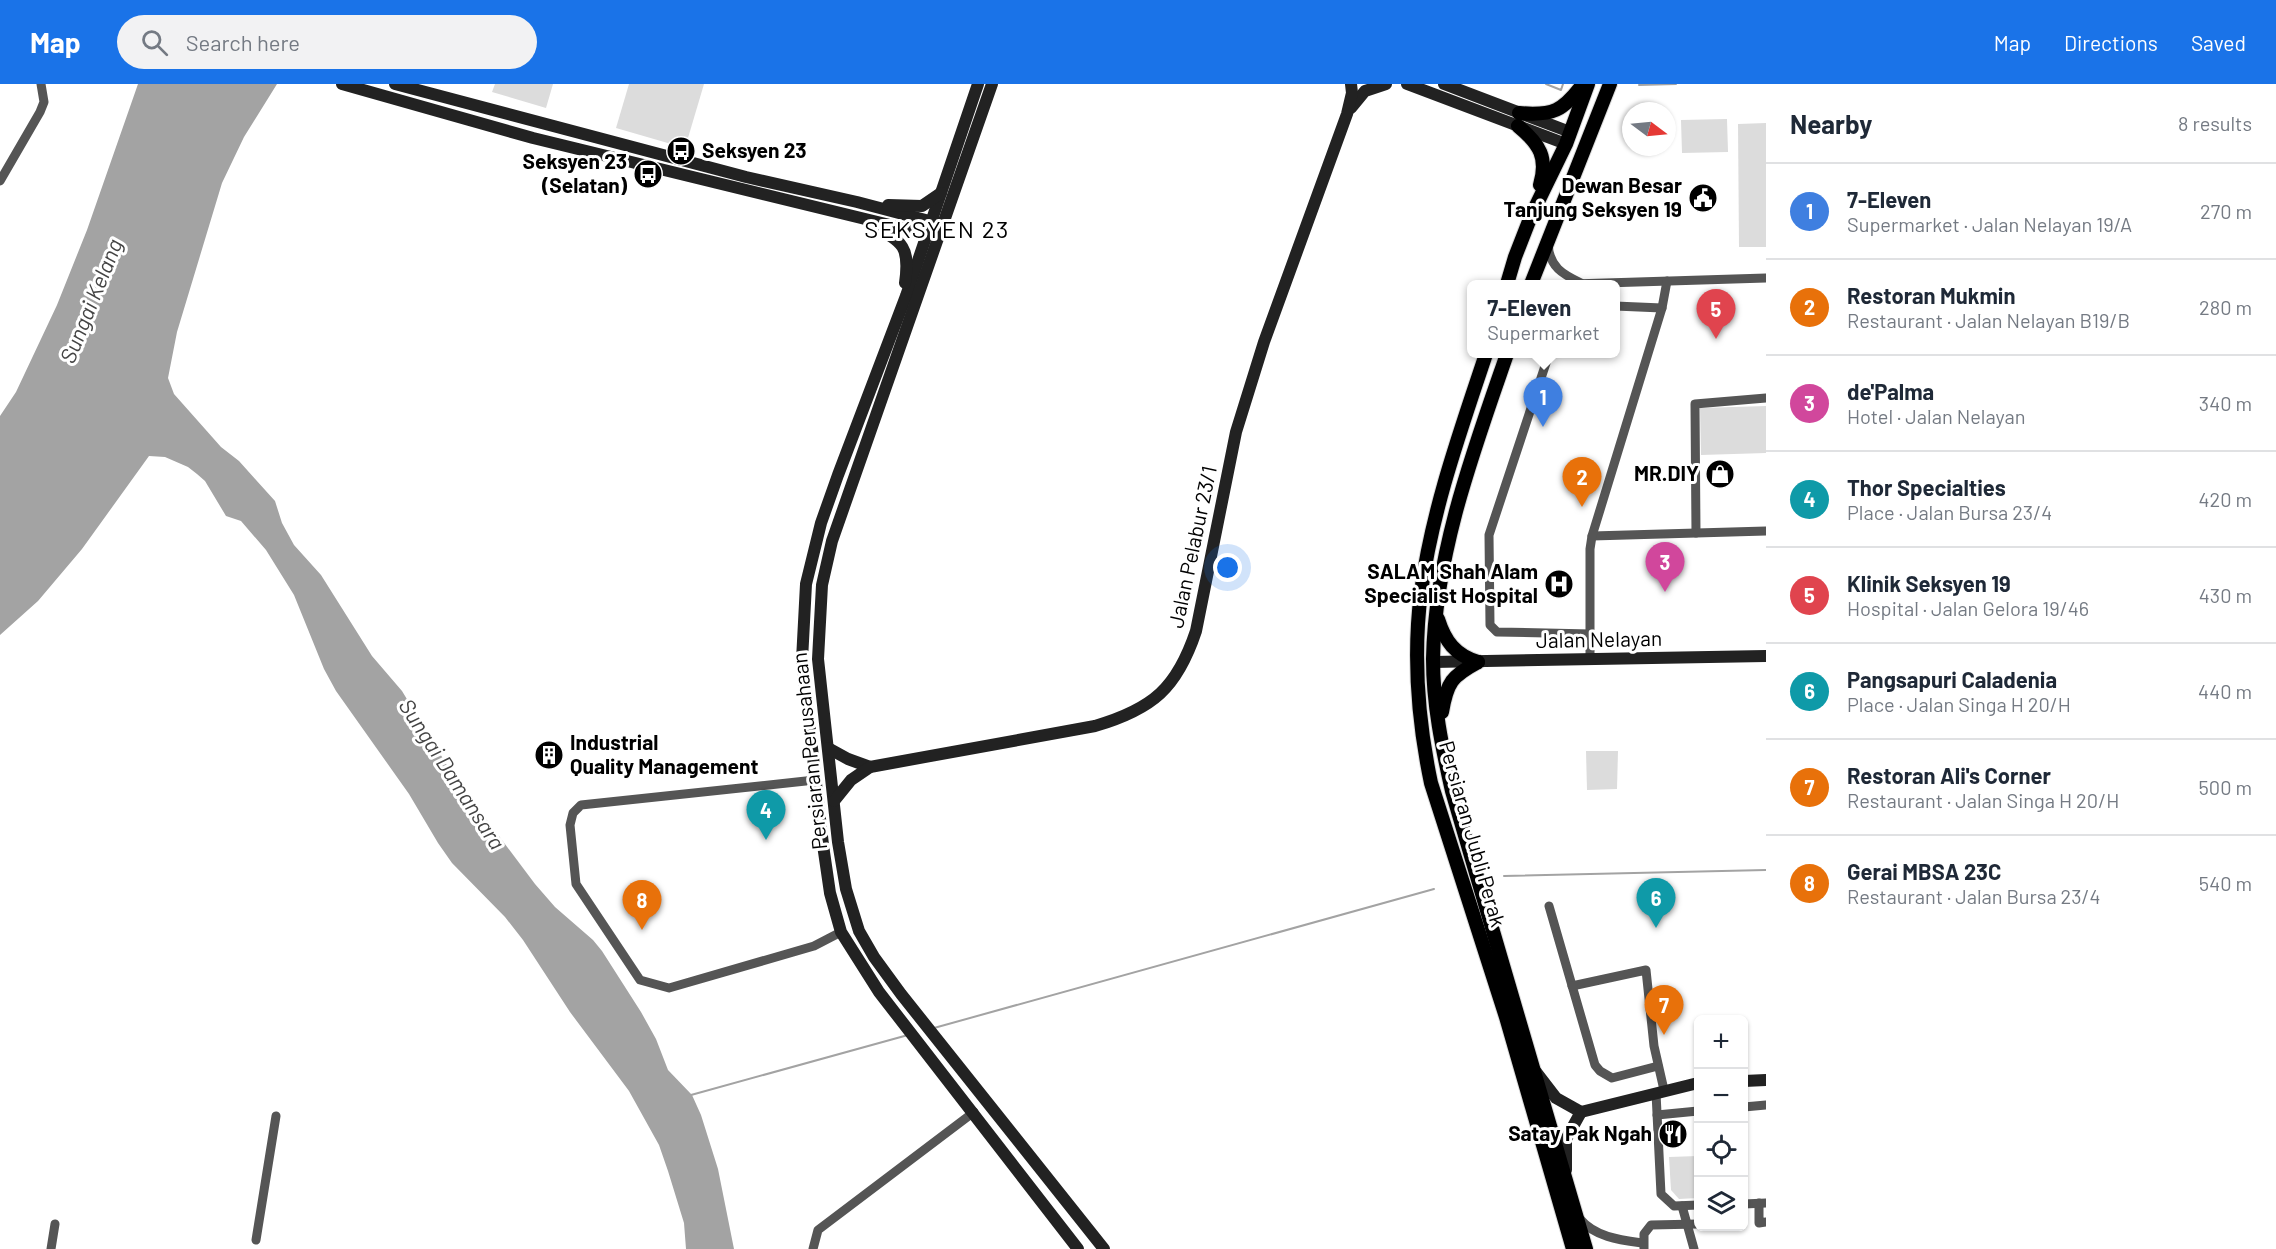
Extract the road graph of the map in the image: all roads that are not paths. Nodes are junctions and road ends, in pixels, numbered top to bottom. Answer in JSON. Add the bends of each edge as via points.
{"nodes":[{"id":1,"x":40,"y":84,"type":"edge"},
{"id":2,"x":342,"y":84,"type":"edge"},
{"id":3,"x":395,"y":84,"type":"edge"},
{"id":4,"x":978,"y":84,"type":"edge"},
{"id":5,"x":992,"y":84,"type":"edge"},
{"id":6,"x":1351,"y":84,"type":"edge"},
{"id":7,"x":1386,"y":84,"type":"edge"},
{"id":8,"x":1407,"y":84,"type":"edge"},
{"id":9,"x":1444,"y":84,"type":"edge"},
{"id":10,"x":1583,"y":84,"type":"edge"},
{"id":11,"x":1588,"y":84,"type":"edge"},
{"id":12,"x":1610,"y":84,"type":"edge"},
{"id":13,"x":1347,"y":114,"type":"junction"},
{"id":14,"x":1519,"y":119,"type":"junction"},
{"id":15,"x":1595,"y":123,"type":"junction"},
{"id":16,"x":1571,"y":139,"type":"junction"},
{"id":17,"x":1580,"y":162,"type":"junction"},
{"id":18,"x":0,"y":181,"type":"edge"},
{"id":19,"x":941,"y":193,"type":"junction"},
{"id":20,"x":857,"y":202,"type":"junction"},
{"id":21,"x":849,"y":215,"type":"junction"},
{"id":22,"x":1531,"y":216,"type":"junction"},
{"id":23,"x":938,"y":223,"type":"junction"},
{"id":24,"x":933,"y":236,"type":"junction"},
{"id":25,"x":1548,"y":239,"type":"junction"},
{"id":26,"x":1766,"y":278,"type":"edge"},
{"id":27,"x":1508,"y":280,"type":"edge"},
{"id":28,"x":1533,"y":280,"type":"edge"},
{"id":29,"x":1571,"y":280,"type":"edge"},
{"id":30,"x":1666,"y":281,"type":"junction"},
{"id":31,"x":1620,"y":283,"type":"edge"},
{"id":32,"x":906,"y":296,"type":"junction"},
{"id":33,"x":1620,"y":306,"type":"edge"},
{"id":34,"x":1662,"y":308,"type":"junction"},
{"id":35,"x":1485,"y":358,"type":"edge"},
{"id":36,"x":1506,"y":358,"type":"edge"},
{"id":37,"x":1548,"y":358,"type":"edge"},
{"id":38,"x":1766,"y":398,"type":"edge"},
{"id":39,"x":1766,"y":531,"type":"edge"},
{"id":40,"x":1696,"y":533,"type":"junction"},
{"id":41,"x":1592,"y":536,"type":"junction"},
{"id":42,"x":1436,"y":611,"type":"junction"},
{"id":43,"x":1591,"y":634,"type":"junction"},
{"id":44,"x":1766,"y":656,"type":"edge"},
{"id":45,"x":1590,"y":660,"type":"junction"},
{"id":46,"x":1433,"y":662,"type":"junction"},
{"id":47,"x":1478,"y":662,"type":"junction"},
{"id":48,"x":1419,"y":684,"type":"junction"},
{"id":49,"x":1438,"y":731,"type":"junction"},
{"id":50,"x":828,"y":748,"type":"junction"},
{"id":51,"x":870,"y":767,"type":"junction"},
{"id":52,"x":815,"y":780,"type":"junction"},
{"id":53,"x":834,"y":801,"type":"junction"},
{"id":54,"x":1549,"y":906,"type":"dead end"},
{"id":55,"x":841,"y":932,"type":"junction"},
{"id":56,"x":1572,"y":986,"type":"junction"},
{"id":57,"x":1658,"y":1066,"type":"junction"},
{"id":58,"x":1535,"y":1071,"type":"junction"},
{"id":59,"x":1766,"y":1080,"type":"edge"},
{"id":60,"x":1748,"y":1081,"type":"edge"},
{"id":61,"x":1694,"y":1084,"type":"edge"},
{"id":62,"x":1660,"y":1092,"type":"junction"},
{"id":63,"x":1766,"y":1105,"type":"edge"},
{"id":64,"x":1748,"y":1107,"type":"edge"},
{"id":65,"x":1694,"y":1111,"type":"edge"},
{"id":66,"x":974,"y":1112,"type":"junction"},
{"id":67,"x":1581,"y":1112,"type":"junction"},
{"id":68,"x":1657,"y":1115,"type":"junction"},
{"id":69,"x":276,"y":1116,"type":"dead end"},
{"id":70,"x":1566,"y":1186,"type":"junction"},
{"id":71,"x":1762,"y":1203,"type":"edge"},
{"id":72,"x":1682,"y":1206,"type":"junction"},
{"id":73,"x":1694,"y":1206,"type":"edge"},
{"id":74,"x":1574,"y":1212,"type":"junction"},
{"id":75,"x":1766,"y":1222,"type":"edge"},
{"id":76,"x":55,"y":1224,"type":"dead end"},
{"id":77,"x":1687,"y":1224,"type":"junction"},
{"id":78,"x":1694,"y":1224,"type":"edge"},
{"id":79,"x":256,"y":1240,"type":"dead end"},
{"id":80,"x":1643,"y":1246,"type":"edge"},
{"id":81,"x":51,"y":1249,"type":"edge"},
{"id":82,"x":813,"y":1249,"type":"edge"},
{"id":83,"x":1078,"y":1249,"type":"edge"},
{"id":84,"x":1104,"y":1249,"type":"edge"},
{"id":85,"x":1573,"y":1249,"type":"edge"},
{"id":86,"x":1586,"y":1249,"type":"edge"},
{"id":87,"x":1694,"y":1249,"type":"edge"}],
"edges":[{"from":1,"to":18,"type":"street","via":[[44,102],[40,112]]},
{"from":2,"to":21,"type":"main road","via":[[533,138]]},
{"from":3,"to":20,"type":"main road","via":[[746,177]]},
{"from":4,"to":19,"type":"main road","name":"Persiaran Perusahaan"},
{"from":5,"to":23,"type":"main road","name":"Persiaran Perusahaan"},
{"from":6,"to":13,"type":"main road","name":"Jalan Pelabur 23/1"},
{"from":7,"to":13,"type":"main road","name":"Jalan Pelabur 23/1","via":[[1365,91]]},
{"from":8,"to":14,"type":"main road"},
{"from":9,"to":14,"type":"main road"},
{"from":10,"to":14,"type":"main road","via":[[1564,107]]},
{"from":11,"to":16,"type":"main road"},
{"from":12,"to":15,"type":"main road"},
{"from":13,"to":51,"type":"main road","name":"Jalan Pelabur 23/1","via":[[1264,342],[1239,423],[1196,631],[1187,659],[1173,679],[1158,698],[1106,723]]},
{"from":14,"to":16,"type":"main road"},
{"from":14,"to":22,"type":"main road","via":[[1544,165]]},
{"from":15,"to":16,"type":"main road"},
{"from":15,"to":17,"type":"main road"},
{"from":16,"to":17,"type":"main road"},
{"from":16,"to":22,"type":"main road"},
{"from":17,"to":25,"type":"main road"},
{"from":19,"to":20,"type":"main road","via":[[922,206]]},
{"from":19,"to":23,"type":"main road","name":"Persiaran Perusahaan"},
{"from":20,"to":23,"type":"main road"},
{"from":21,"to":24,"type":"main road"},
{"from":21,"to":32,"type":"main road","via":[[894,237],[904,247],[908,264]]},
{"from":22,"to":27,"type":"main road"},
{"from":23,"to":24,"type":"main road","name":"Persiaran Perusahaan"},
{"from":24,"to":32,"type":"main road","name":"Persiaran Perusahaan"},
{"from":24,"to":50,"type":"main road","name":"Persiaran Perusahaan","via":[[832,541],[822,585],[818,658]]},
{"from":25,"to":28,"type":"main road"},
{"from":25,"to":29,"type":"street","via":[[1549,257],[1557,270]]},
{"from":26,"to":30,"type":"street"},
{"from":30,"to":31,"type":"street"},
{"from":30,"to":34,"type":"street"},
{"from":32,"to":52,"type":"main road","name":"Persiaran Perusahaan","via":[[830,495],[806,584],[802,660]]},
{"from":33,"to":34,"type":"street"},
{"from":34,"to":41,"type":"street"},
{"from":35,"to":48,"type":"main road","name":"Persiaran Jubli Perak","via":[[1449,465],[1433,529],[1421,592]]},
{"from":36,"to":42,"type":"main road","name":"Persiaran Jubli Perak","via":[[1450,530]]},
{"from":37,"to":43,"type":"street","via":[[1489,535],[1490,625],[1497,632]]},
{"from":38,"to":40,"type":"street","via":[[1695,404]]},
{"from":39,"to":40,"type":"street"},
{"from":40,"to":41,"type":"street"},
{"from":41,"to":43,"type":"street"},
{"from":42,"to":46,"type":"main road","name":"Persiaran Jubli Perak"},
{"from":42,"to":47,"type":"main road","via":[[1450,645]]},
{"from":43,"to":45,"type":"street"},
{"from":44,"to":45,"type":"main road","name":"Jalan Nelayan"},
{"from":45,"to":47,"type":"main road","name":"Jalan Nelayan"},
{"from":46,"to":47,"type":"main road","name":"Jalan Nelayan"},
{"from":46,"to":48,"type":"main road","via":[[1423,670]]},
{"from":46,"to":49,"type":"main road","name":"Persiaran Jubli Perak"},
{"from":47,"to":49,"type":"main road","via":[[1450,682]]},
{"from":48,"to":85,"type":"main road","name":"Persiaran Jubli Perak","via":[[1423,743],[1431,783],[1506,1017]]},
{"from":49,"to":58,"type":"main road","name":"Persiaran Jubli Perak"},
{"from":50,"to":51,"type":"main road"},
{"from":50,"to":53,"type":"main road","name":"Persiaran Perusahaan"},
{"from":51,"to":53,"type":"main road","name":"Jalan Pelabur 23/1","via":[[851,780]]},
{"from":52,"to":55,"type":"main road","name":"Persiaran Perusahaan","via":[[830,893]]},
{"from":52,"to":55,"type":"street","via":[[581,805],[573,813],[570,825],[576,884],[640,980],[669,987],[814,946]]},
{"from":53,"to":84,"type":"main road","name":"Persiaran Perusahaan","via":[[846,889],[859,931],[874,957]]},
{"from":54,"to":56,"type":"street"},
{"from":55,"to":66,"type":"main road","name":"Persiaran Perusahaan","via":[[879,992]]},
{"from":56,"to":57,"type":"street","via":[[1600,1071],[1612,1078]]},
{"from":56,"to":57,"type":"street","via":[[1646,970]]},
{"from":57,"to":62,"type":"street"},
{"from":58,"to":67,"type":"main road","via":[[1556,1098]]},
{"from":58,"to":70,"type":"main road","name":"Persiaran Jubli Perak"},
{"from":59,"to":60,"type":"main road"},
{"from":61,"to":62,"type":"main road"},
{"from":62,"to":67,"type":"main road"},
{"from":62,"to":68,"type":"street"},
{"from":63,"to":64,"type":"street"},
{"from":65,"to":68,"type":"street"},
{"from":66,"to":82,"type":"street","via":[[818,1230]]},
{"from":66,"to":83,"type":"main road","name":"Persiaran Perusahaan"},
{"from":67,"to":70,"type":"main road","via":[[1566,1139]]},
{"from":68,"to":72,"type":"street","via":[[1661,1194],[1674,1206]]},
{"from":69,"to":79,"type":"street"},
{"from":70,"to":74,"type":"main road","name":"Persiaran Jubli Perak"},
{"from":71,"to":75,"type":"street","via":[[1759,1223]]},
{"from":72,"to":73,"type":"street"},
{"from":72,"to":77,"type":"street"},
{"from":74,"to":80,"type":"street","via":[[1586,1226],[1601,1234]]},
{"from":74,"to":86,"type":"main road","name":"Persiaran Jubli Perak"},
{"from":76,"to":81,"type":"street"},
{"from":77,"to":78,"type":"street"},
{"from":77,"to":80,"type":"street","via":[[1651,1225],[1644,1234]]},
{"from":77,"to":87,"type":"street"}]}
